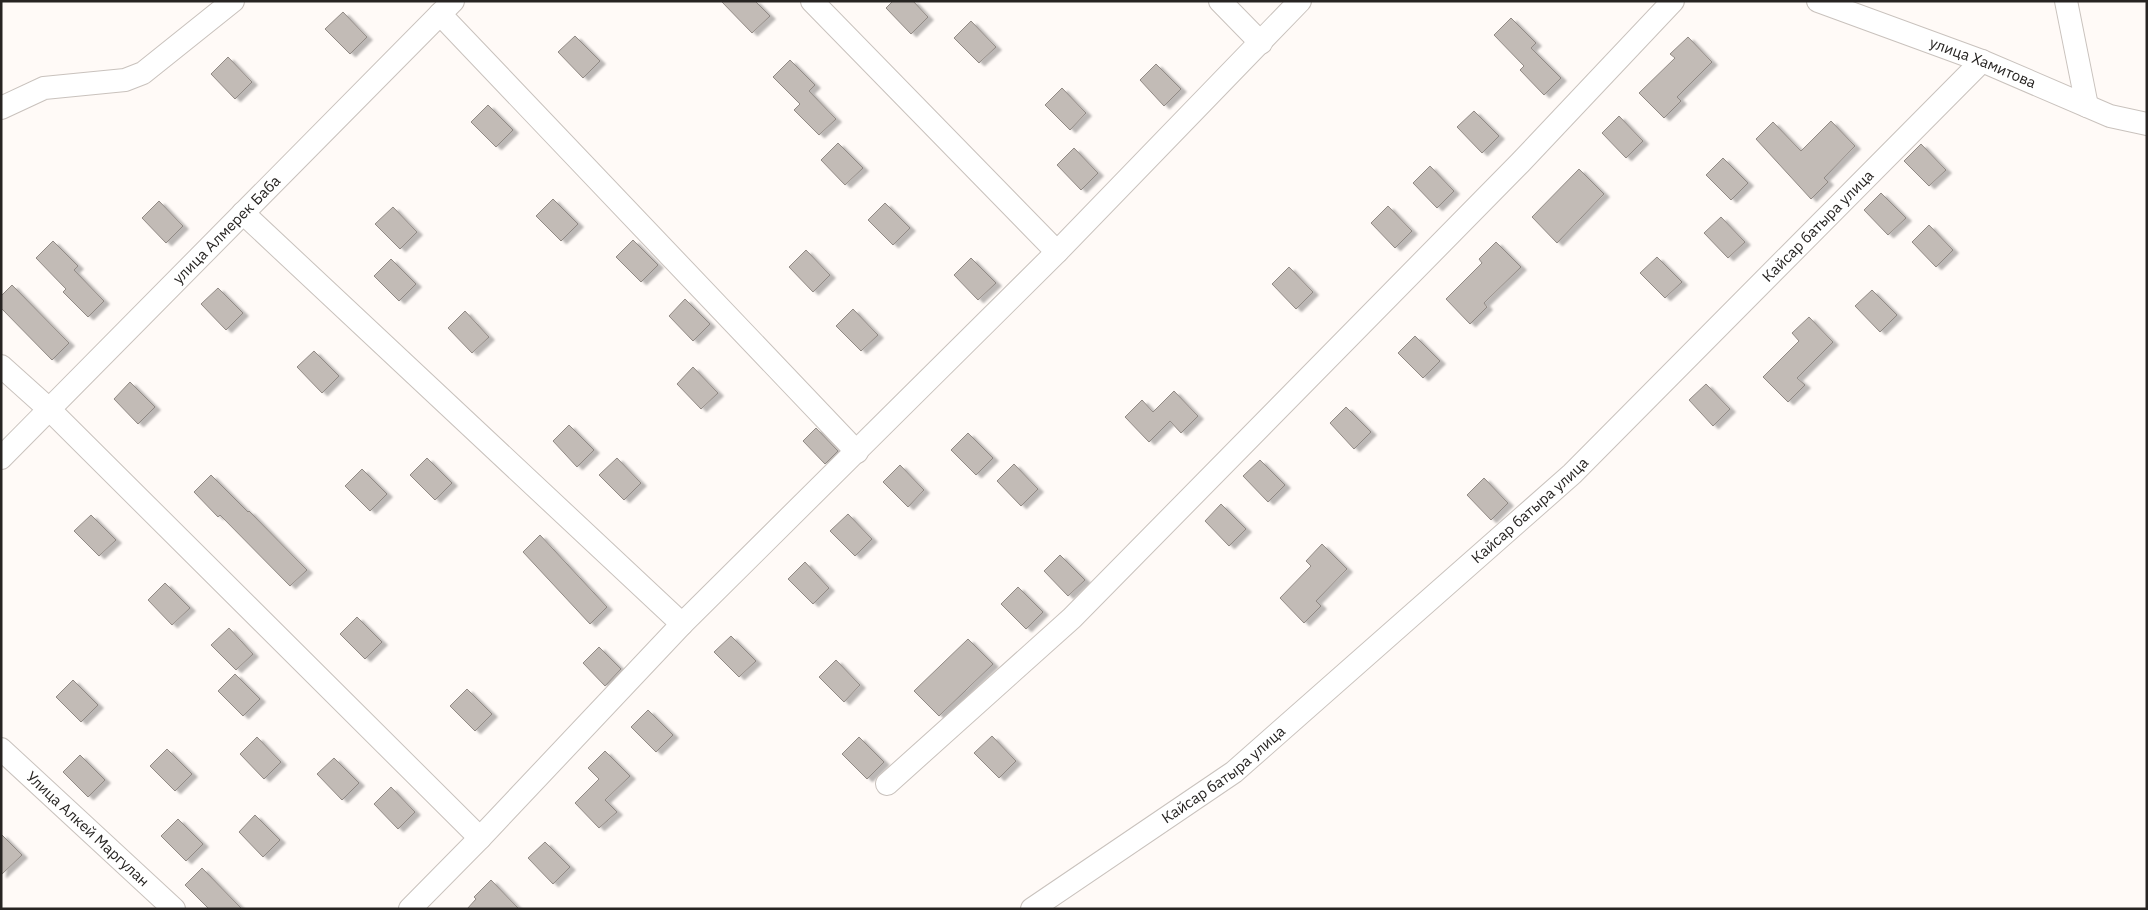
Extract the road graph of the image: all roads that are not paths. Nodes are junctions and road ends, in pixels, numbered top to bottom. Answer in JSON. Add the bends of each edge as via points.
{"nodes":[{"id":1,"x":233,"y":1,"type":"edge"},
{"id":2,"x":812,"y":1,"type":"edge"},
{"id":3,"x":1220,"y":1,"type":"edge"},
{"id":4,"x":1300,"y":1,"type":"edge"},
{"id":5,"x":1673,"y":1,"type":"edge"},
{"id":6,"x":1818,"y":1,"type":"edge"},
{"id":7,"x":2066,"y":1,"type":"edge"},
{"id":8,"x":446,"y":8,"type":"edge"},
{"id":9,"x":1261,"y":43,"type":"junction"},
{"id":10,"x":1982,"y":61,"type":"junction"},
{"id":11,"x":2087,"y":106,"type":"junction"},
{"id":12,"x":1,"y":108,"type":"edge"},
{"id":13,"x":2147,"y":124,"type":"edge"},
{"id":14,"x":243,"y":213,"type":"junction"},
{"id":15,"x":1057,"y":252,"type":"junction"},
{"id":16,"x":1,"y":366,"type":"edge"},
{"id":17,"x":50,"y":410,"type":"junction"},
{"id":18,"x":857,"y":452,"type":"junction"},
{"id":19,"x":1,"y":458,"type":"edge"},
{"id":20,"x":682,"y":624,"type":"junction"},
{"id":21,"x":1,"y":749,"type":"edge"},
{"id":22,"x":887,"y":784,"type":"dead end"},
{"id":23,"x":480,"y":838,"type":"junction"},
{"id":24,"x":174,"y":909,"type":"edge"},
{"id":25,"x":410,"y":909,"type":"edge"},
{"id":26,"x":1032,"y":909,"type":"edge"}],
"edges":[{"from":1,"to":12,"type":"street","via":[[144,73],[126,80],[44,88]]},
{"from":2,"to":15,"type":"street"},
{"from":3,"to":9,"type":"street"},
{"from":4,"to":9,"type":"street"},
{"from":5,"to":22,"type":"street","via":[[1520,163],[1072,618]]},
{"from":6,"to":10,"type":"street","name":"улица Хамитова"},
{"from":7,"to":11,"type":"street"},
{"from":8,"to":14,"type":"street","name":"улица Алмерек Баба"},
{"from":8,"to":18,"type":"street"},
{"from":9,"to":15,"type":"street"},
{"from":10,"to":11,"type":"street","name":"улица Хамитова"},
{"from":10,"to":26,"type":"street","name":"Кайсар батыра улица","via":[[1572,474],[1234,772]]},
{"from":11,"to":13,"type":"street","name":"улица Хамитова","via":[[2110,116]]},
{"from":14,"to":17,"type":"street","name":"улица Алмерек Баба"},
{"from":14,"to":20,"type":"street"},
{"from":15,"to":18,"type":"street"},
{"from":16,"to":17,"type":"street"},
{"from":17,"to":19,"type":"street","name":"улица Алмерек Баба"},
{"from":17,"to":23,"type":"street"},
{"from":18,"to":20,"type":"street"},
{"from":20,"to":23,"type":"street"},
{"from":21,"to":24,"type":"street","name":"Улица Алкей Маргулан"},
{"from":23,"to":25,"type":"street"}]}
